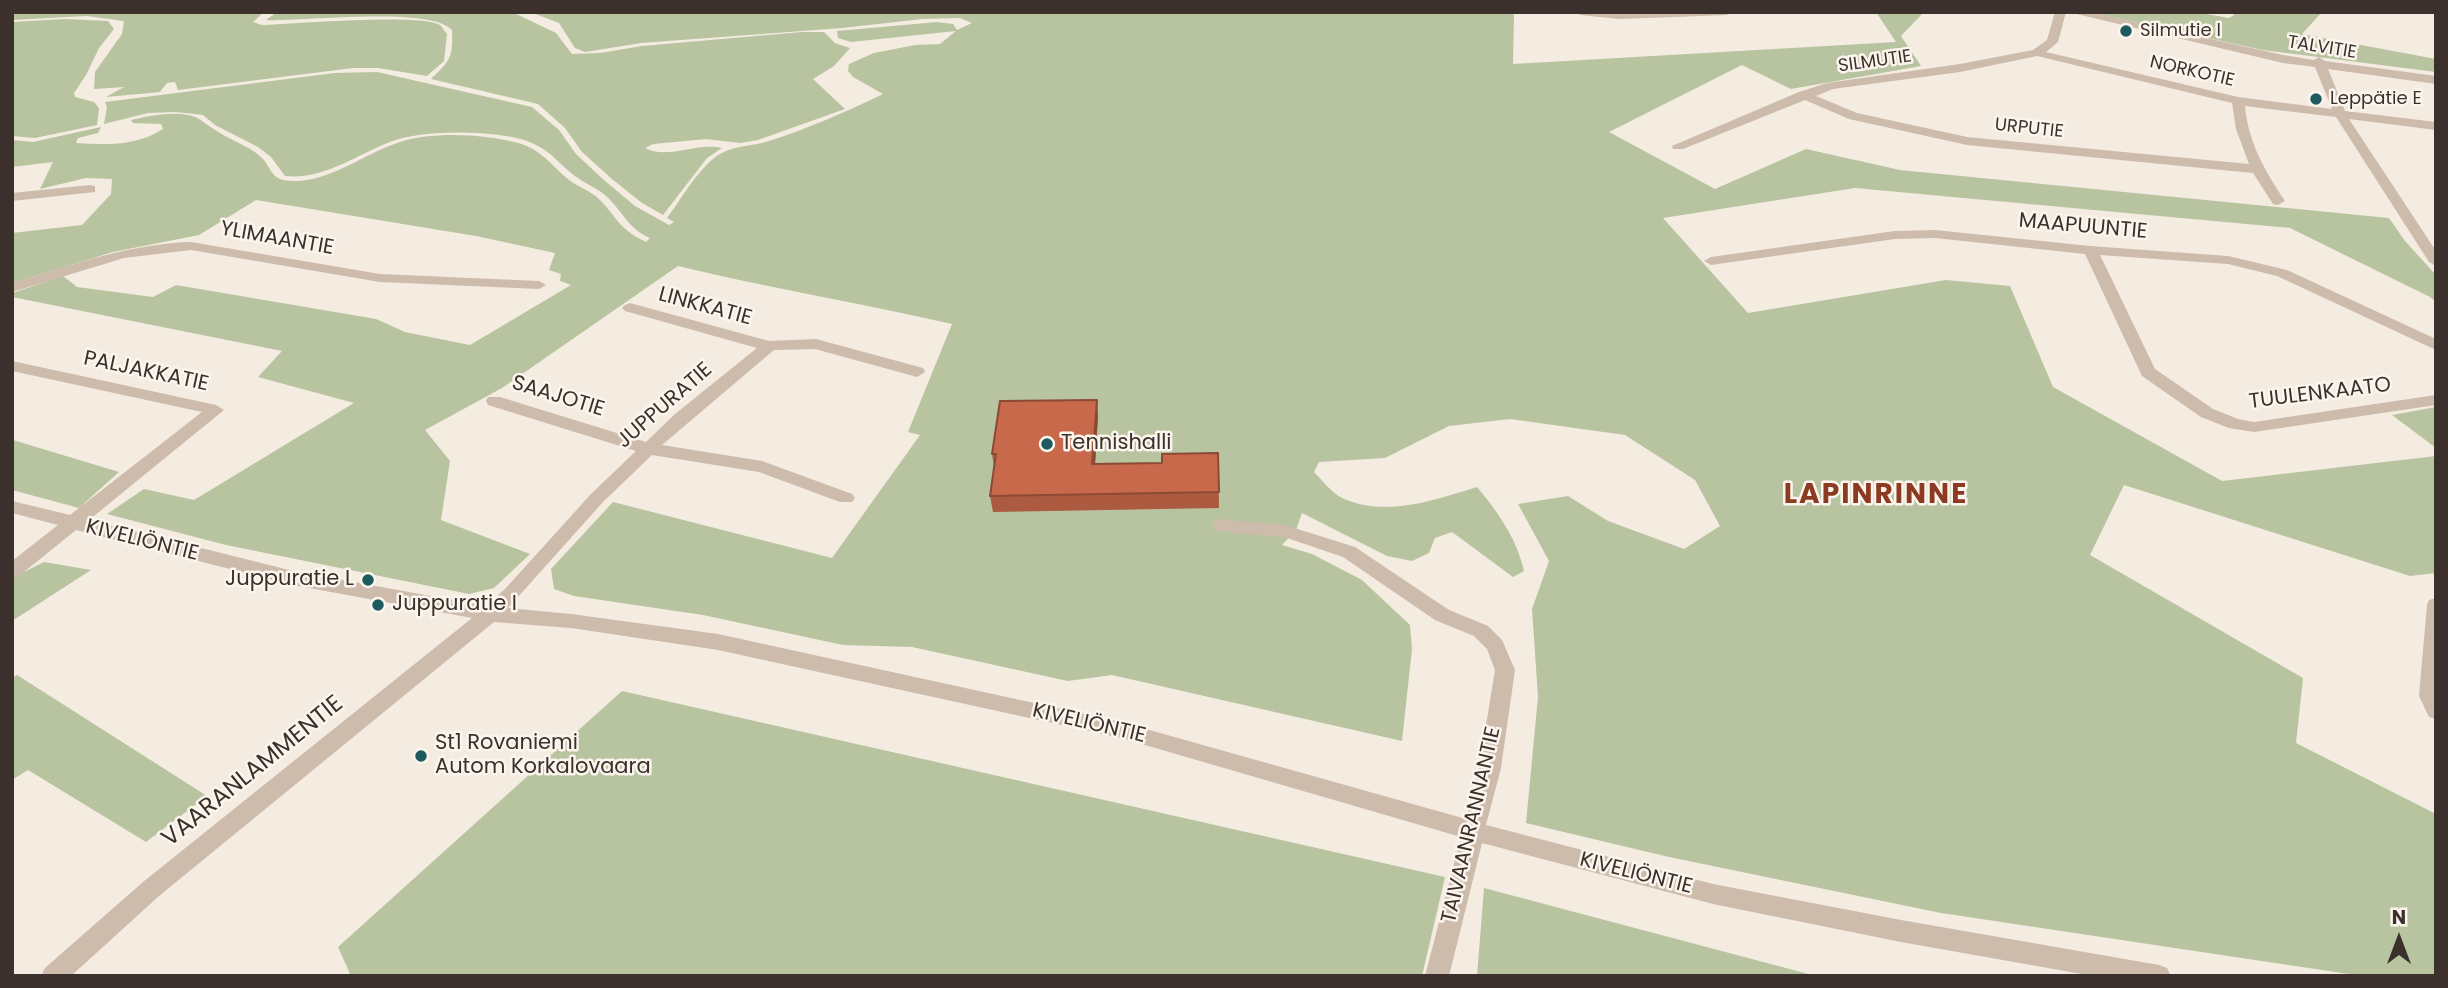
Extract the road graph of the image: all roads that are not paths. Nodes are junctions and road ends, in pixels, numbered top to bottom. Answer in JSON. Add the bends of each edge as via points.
{"nodes":[{"id":1,"x":1580,"y":12,"type":"edge"},
{"id":2,"x":1727,"y":12,"type":"edge"},
{"id":3,"x":2061,"y":12,"type":"edge"},
{"id":4,"x":2073,"y":12,"type":"edge"},
{"id":5,"x":2038,"y":53,"type":"junction"},
{"id":6,"x":2321,"y":63,"type":"junction"},
{"id":7,"x":2436,"y":78,"type":"edge"},
{"id":8,"x":1803,"y":95,"type":"junction"},
{"id":9,"x":2238,"y":101,"type":"junction"},
{"id":10,"x":2340,"y":114,"type":"junction"},
{"id":11,"x":2436,"y":126,"type":"edge"},
{"id":12,"x":1678,"y":146,"type":"dead end"},
{"id":13,"x":2256,"y":169,"type":"junction"},
{"id":14,"x":90,"y":189,"type":"dead end"},
{"id":15,"x":12,"y":197,"type":"edge"},
{"id":16,"x":2278,"y":201,"type":"dead end"},
{"id":17,"x":2090,"y":250,"type":"junction"},
{"id":18,"x":1711,"y":261,"type":"dead end"},
{"id":19,"x":2436,"y":262,"type":"edge"},
{"id":20,"x":539,"y":285,"type":"dead end"},
{"id":21,"x":12,"y":288,"type":"edge"},
{"id":22,"x":630,"y":309,"type":"dead end"},
{"id":23,"x":2436,"y":345,"type":"edge"},
{"id":24,"x":769,"y":346,"type":"junction"},
{"id":25,"x":12,"y":366,"type":"edge"},
{"id":26,"x":917,"y":372,"type":"dead end"},
{"id":27,"x":2436,"y":400,"type":"edge"},
{"id":28,"x":494,"y":401,"type":"dead end"},
{"id":29,"x":649,"y":449,"type":"junction"},
{"id":30,"x":846,"y":498,"type":"dead end"},
{"id":31,"x":12,"y":507,"type":"edge"},
{"id":32,"x":74,"y":524,"type":"junction"},
{"id":33,"x":1221,"y":525,"type":"dead end"},
{"id":34,"x":12,"y":571,"type":"edge"},
{"id":35,"x":2436,"y":605,"type":"edge"},
{"id":36,"x":489,"y":614,"type":"junction"},
{"id":37,"x":2436,"y":711,"type":"edge"},
{"id":38,"x":1474,"y":830,"type":"junction"},
{"id":39,"x":53,"y":976,"type":"edge"},
{"id":40,"x":1437,"y":976,"type":"edge"},
{"id":41,"x":2159,"y":976,"type":"edge"}],
"edges":[{"from":1,"to":2,"type":"street","via":[[1620,16]]},
{"from":3,"to":5,"type":"street","via":[[2052,42]]},
{"from":4,"to":6,"type":"street","name":"TALVITIE"},
{"from":5,"to":8,"type":"street","name":"SILMUTIE","via":[[1831,86]]},
{"from":5,"to":9,"type":"street","name":"NORKOTIE"},
{"from":6,"to":7,"type":"street","name":"TALVITIE"},
{"from":6,"to":10,"type":"street"},
{"from":8,"to":12,"type":"street","name":"SILMUTIE"},
{"from":8,"to":13,"type":"street","name":"URPUTIE","via":[[1853,116],[1968,141]]},
{"from":9,"to":10,"type":"street","name":"NORKOTIE"},
{"from":9,"to":13,"type":"street","via":[[2239,128]]},
{"from":10,"to":11,"type":"street","name":"NORKOTIE"},
{"from":10,"to":19,"type":"street"},
{"from":13,"to":16,"type":"street"},
{"from":14,"to":15,"type":"street"},
{"from":17,"to":18,"type":"street","name":"MAAPUUNTIE","via":[[1922,234]]},
{"from":17,"to":23,"type":"street","name":"MAAPUUNTIE","via":[[2266,267]]},
{"from":17,"to":27,"type":"street","name":"TUULENKAATO","via":[[2148,372],[2207,413],[2255,427]]},
{"from":20,"to":21,"type":"street","name":"YLIMAANTIE","via":[[380,278],[172,246],[97,262]]},
{"from":22,"to":24,"type":"street","name":"LINKKATIE"},
{"from":24,"to":26,"type":"street","via":[[817,344]]},
{"from":24,"to":29,"type":"street","name":"JUPPURATIE"},
{"from":25,"to":32,"type":"street","name":"PALJAKKATIE","via":[[216,410]]},
{"from":28,"to":29,"type":"street","name":"SAAJOTIE"},
{"from":29,"to":30,"type":"street","name":"SAAJOTIE","via":[[762,467]]},
{"from":29,"to":36,"type":"street","name":"JUPPURATIE"},
{"from":31,"to":32,"type":"street","name":"KIVELIÖNTIE"},
{"from":32,"to":34,"type":"street"},
{"from":32,"to":36,"type":"street","name":"KIVELIÖNTIE","via":[[293,578]]},
{"from":33,"to":38,"type":"street","name":"TAIVAANRANNANTIE","via":[[1288,532],[1349,552],[1442,615],[1481,631],[1495,645],[1505,670],[1490,768]]},
{"from":35,"to":37,"type":"street","via":[[2429,696]]},
{"from":36,"to":38,"type":"street","name":"KIVELIÖNTIE","via":[[718,642],[1107,727]]},
{"from":36,"to":39,"type":"street","name":"VAARANLAMMENTIE","via":[[151,889]]},
{"from":38,"to":40,"type":"street","name":"TAIVAANRANNANTIE"},
{"from":38,"to":41,"type":"street","name":"KIVELIÖNTIE","via":[[1713,894]]}]}
